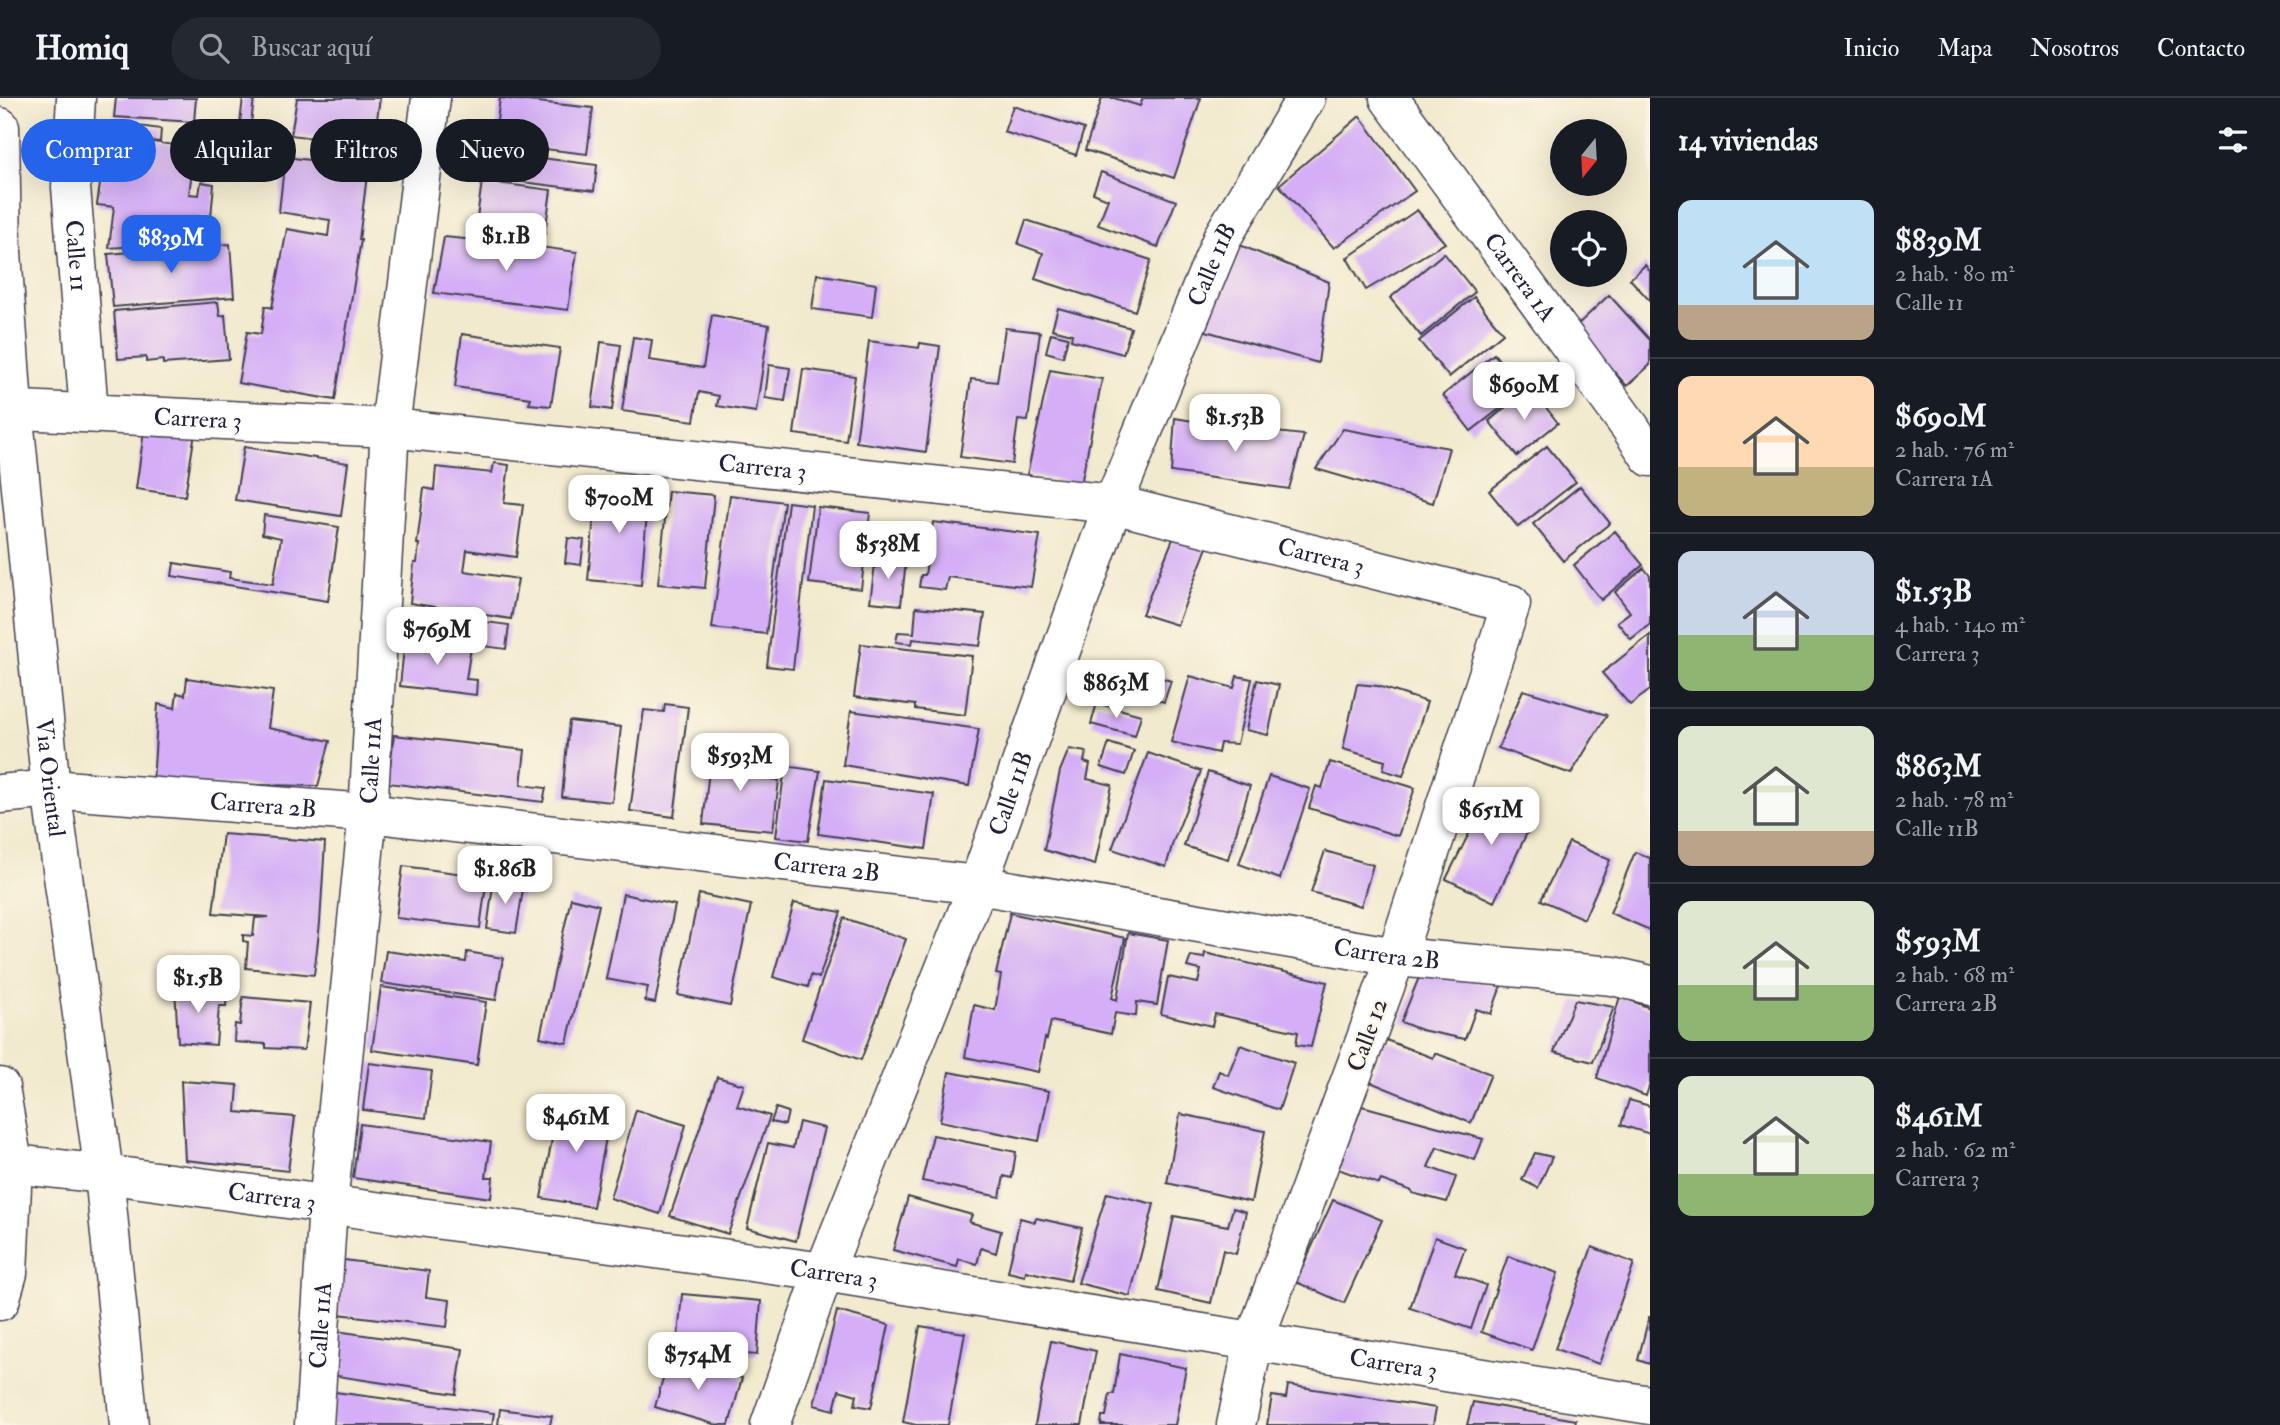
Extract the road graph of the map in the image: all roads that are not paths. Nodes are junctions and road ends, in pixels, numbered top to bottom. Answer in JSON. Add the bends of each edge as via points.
{"nodes":[{"id":1,"x":76,"y":98,"type":"edge"},
{"id":2,"x":431,"y":98,"type":"edge"},
{"id":3,"x":1306,"y":98,"type":"edge"},
{"id":4,"x":1389,"y":98,"type":"edge"},
{"id":5,"x":0,"y":127,"type":"edge"},
{"id":6,"x":7,"y":408,"type":"edge"},
{"id":7,"x":89,"y":412,"type":"junction"},
{"id":8,"x":390,"y":428,"type":"junction"},
{"id":9,"x":1650,"y":457,"type":"edge"},
{"id":10,"x":1113,"y":504,"type":"junction"},
{"id":11,"x":1511,"y":604,"type":"joint"},
{"id":12,"x":51,"y":789,"type":"junction"},
{"id":13,"x":0,"y":794,"type":"edge"},
{"id":14,"x":368,"y":813,"type":"junction"},
{"id":15,"x":978,"y":885,"type":"junction"},
{"id":16,"x":1396,"y":957,"type":"junction"},
{"id":17,"x":1650,"y":985,"type":"edge"},
{"id":18,"x":0,"y":1087,"type":"edge"},
{"id":19,"x":13,"y":1164,"type":"junction"},
{"id":20,"x":104,"y":1174,"type":"junction"},
{"id":21,"x":328,"y":1206,"type":"junction"},
{"id":22,"x":824,"y":1272,"type":"junction"},
{"id":23,"x":0,"y":1301,"type":"edge"},
{"id":24,"x":1254,"y":1341,"type":"junction"},
{"id":25,"x":1650,"y":1405,"type":"edge"},
{"id":26,"x":129,"y":1425,"type":"edge"},
{"id":27,"x":314,"y":1425,"type":"edge"},
{"id":28,"x":770,"y":1425,"type":"edge"},
{"id":29,"x":1236,"y":1425,"type":"edge"}],
"edges":[{"from":1,"to":7,"type":"street","name":"Calle 11","via":[[71,187]]},
{"from":2,"to":8,"type":"street","name":"Calle 11A"},
{"from":3,"to":10,"type":"street","name":"Calle 11B","via":[[1223,236]]},
{"from":4,"to":9,"type":"street","name":"Carrera 1A"},
{"from":5,"to":6,"type":"street","name":"Via Oriental"},
{"from":6,"to":7,"type":"street","name":"Carrera 3"},
{"from":6,"to":12,"type":"street","name":"Via Oriental"},
{"from":7,"to":8,"type":"street","name":"Carrera 3"},
{"from":8,"to":10,"type":"street","name":"Carrera 3"},
{"from":8,"to":14,"type":"street","name":"Calle 11A"},
{"from":10,"to":11,"type":"street","name":"Carrera 3"},
{"from":10,"to":15,"type":"street","name":"Calle 11B"},
{"from":11,"to":16,"type":"street","name":"Calle 12"},
{"from":12,"to":13,"type":"street","name":"Carrera 2B"},
{"from":12,"to":14,"type":"street","name":"Carrera 2B"},
{"from":12,"to":20,"type":"street","name":"Via Oriental"},
{"from":14,"to":15,"type":"street","name":"Carrera 2B"},
{"from":14,"to":21,"type":"street","name":"Calle 11A"},
{"from":15,"to":16,"type":"street","name":"Carrera 2B"},
{"from":15,"to":22,"type":"street","name":"Calle 11B"},
{"from":16,"to":17,"type":"street","name":"Carrera 2B","via":[[1613,976]]},
{"from":16,"to":24,"type":"street","name":"Calle 12"},
{"from":18,"to":19,"type":"street"},
{"from":19,"to":20,"type":"street","name":"Carrera 3"},
{"from":19,"to":23,"type":"street","via":[[8,1273]]},
{"from":20,"to":21,"type":"street","name":"Carrera 3"},
{"from":20,"to":26,"type":"street","name":"Via Oriental"},
{"from":21,"to":22,"type":"street","name":"Carrera 3"},
{"from":21,"to":27,"type":"street","name":"Calle 11A"},
{"from":22,"to":24,"type":"street","name":"Carrera 3"},
{"from":22,"to":28,"type":"street","name":"Calle 11B"},
{"from":24,"to":25,"type":"street","name":"Carrera 3"},
{"from":24,"to":29,"type":"street","name":"Calle 12"}]}
